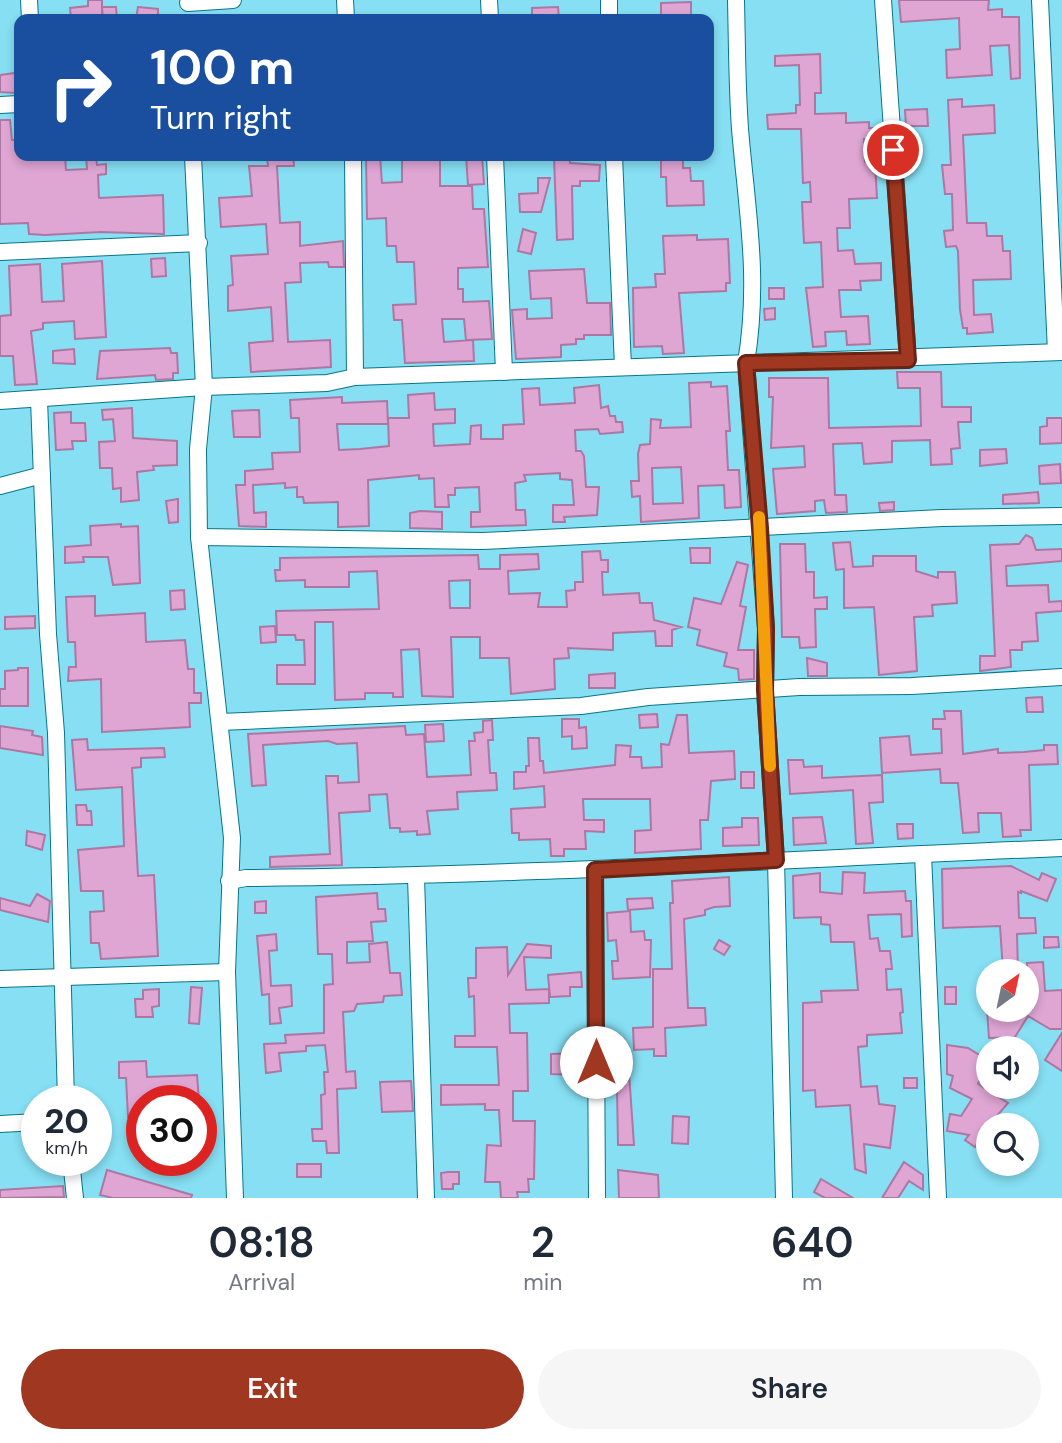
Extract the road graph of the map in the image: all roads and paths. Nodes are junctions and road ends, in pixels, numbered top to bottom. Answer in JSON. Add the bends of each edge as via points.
{"nodes":[{"id":1,"x":233,"y":0,"type":"edge"},
{"id":2,"x":736,"y":0,"type":"edge"},
{"id":3,"x":883,"y":0,"type":"edge"},
{"id":4,"x":1040,"y":0,"type":"edge"},
{"id":5,"x":189,"y":8,"type":"edge"},
{"id":6,"x":193,"y":161,"type":"edge"},
{"id":7,"x":353,"y":161,"type":"edge"},
{"id":8,"x":495,"y":161,"type":"edge"},
{"id":9,"x":614,"y":161,"type":"edge"},
{"id":10,"x":199,"y":243,"type":"junction"},
{"id":11,"x":0,"y":252,"type":"edge"},
{"id":12,"x":1059,"y":352,"type":"edge"},
{"id":13,"x":908,"y":360,"type":"junction"},
{"id":14,"x":746,"y":363,"type":"junction"},
{"id":15,"x":623,"y":367,"type":"junction"},
{"id":16,"x":505,"y":372,"type":"junction"},
{"id":17,"x":355,"y":377,"type":"junction"},
{"id":18,"x":204,"y":387,"type":"junction"},
{"id":19,"x":39,"y":400,"type":"junction"},
{"id":20,"x":0,"y":401,"type":"edge"},
{"id":21,"x":42,"y":475,"type":"junction"},
{"id":22,"x":0,"y":486,"type":"edge"},
{"id":23,"x":1062,"y":516,"type":"edge"},
{"id":24,"x":760,"y":528,"type":"junction"},
{"id":25,"x":199,"y":537,"type":"junction"},
{"id":26,"x":1062,"y":677,"type":"edge"},
{"id":27,"x":765,"y":690,"type":"junction"},
{"id":28,"x":220,"y":722,"type":"junction"},
{"id":29,"x":1062,"y":848,"type":"edge"},
{"id":30,"x":923,"y":854,"type":"junction"},
{"id":31,"x":776,"y":860,"type":"junction"},
{"id":32,"x":595,"y":870,"type":"junction"},
{"id":33,"x":416,"y":877,"type":"junction"},
{"id":34,"x":229,"y":881,"type":"junction"},
{"id":35,"x":227,"y":972,"type":"junction"},
{"id":36,"x":0,"y":979,"type":"edge"},
{"id":37,"x":62,"y":979,"type":"junction"},
{"id":38,"x":65,"y":1085,"type":"edge"},
{"id":39,"x":21,"y":1123,"type":"edge"},
{"id":40,"x":0,"y":1124,"type":"edge"},
{"id":41,"x":73,"y":1176,"type":"edge"},
{"id":42,"x":75,"y":1198,"type":"edge"},
{"id":43,"x":234,"y":1198,"type":"edge"},
{"id":44,"x":426,"y":1198,"type":"edge"},
{"id":45,"x":597,"y":1198,"type":"edge"},
{"id":46,"x":784,"y":1198,"type":"edge"},
{"id":47,"x":938,"y":1198,"type":"edge"}],
"edges":[{"from":1,"to":5,"type":"street"},
{"from":2,"to":14,"type":"street","via":[[740,126],[755,275]]},
{"from":3,"to":13,"type":"street"},
{"from":4,"to":12,"type":"street"},
{"from":6,"to":10,"type":"street"},
{"from":7,"to":17,"type":"street"},
{"from":8,"to":16,"type":"street"},
{"from":9,"to":15,"type":"street"},
{"from":10,"to":11,"type":"street"},
{"from":10,"to":18,"type":"street"},
{"from":12,"to":13,"type":"street"},
{"from":13,"to":14,"type":"street"},
{"from":14,"to":15,"type":"street"},
{"from":14,"to":24,"type":"street"},
{"from":15,"to":16,"type":"street"},
{"from":16,"to":17,"type":"street"},
{"from":17,"to":18,"type":"street","via":[[327,383]]},
{"from":18,"to":19,"type":"street"},
{"from":18,"to":25,"type":"street","via":[[198,449]]},
{"from":19,"to":20,"type":"street"},
{"from":19,"to":21,"type":"street"},
{"from":21,"to":22,"type":"street"},
{"from":21,"to":37,"type":"street","via":[[56,733]]},
{"from":23,"to":24,"type":"street"},
{"from":24,"to":25,"type":"street","via":[[483,541]]},
{"from":24,"to":27,"type":"street"},
{"from":25,"to":28,"type":"street"},
{"from":26,"to":27,"type":"street"},
{"from":27,"to":28,"type":"street","via":[[582,706]]},
{"from":27,"to":31,"type":"street"},
{"from":28,"to":34,"type":"street","via":[[232,838]]},
{"from":29,"to":30,"type":"street"},
{"from":30,"to":31,"type":"street"},
{"from":30,"to":47,"type":"street"},
{"from":31,"to":32,"type":"street"},
{"from":31,"to":46,"type":"street"},
{"from":32,"to":33,"type":"street"},
{"from":32,"to":45,"type":"street"},
{"from":33,"to":34,"type":"street"},
{"from":33,"to":44,"type":"street"},
{"from":34,"to":35,"type":"street"},
{"from":35,"to":37,"type":"street"},
{"from":35,"to":43,"type":"street"},
{"from":36,"to":37,"type":"street"},
{"from":37,"to":38,"type":"street"},
{"from":39,"to":40,"type":"street"},
{"from":41,"to":42,"type":"street"}]}
